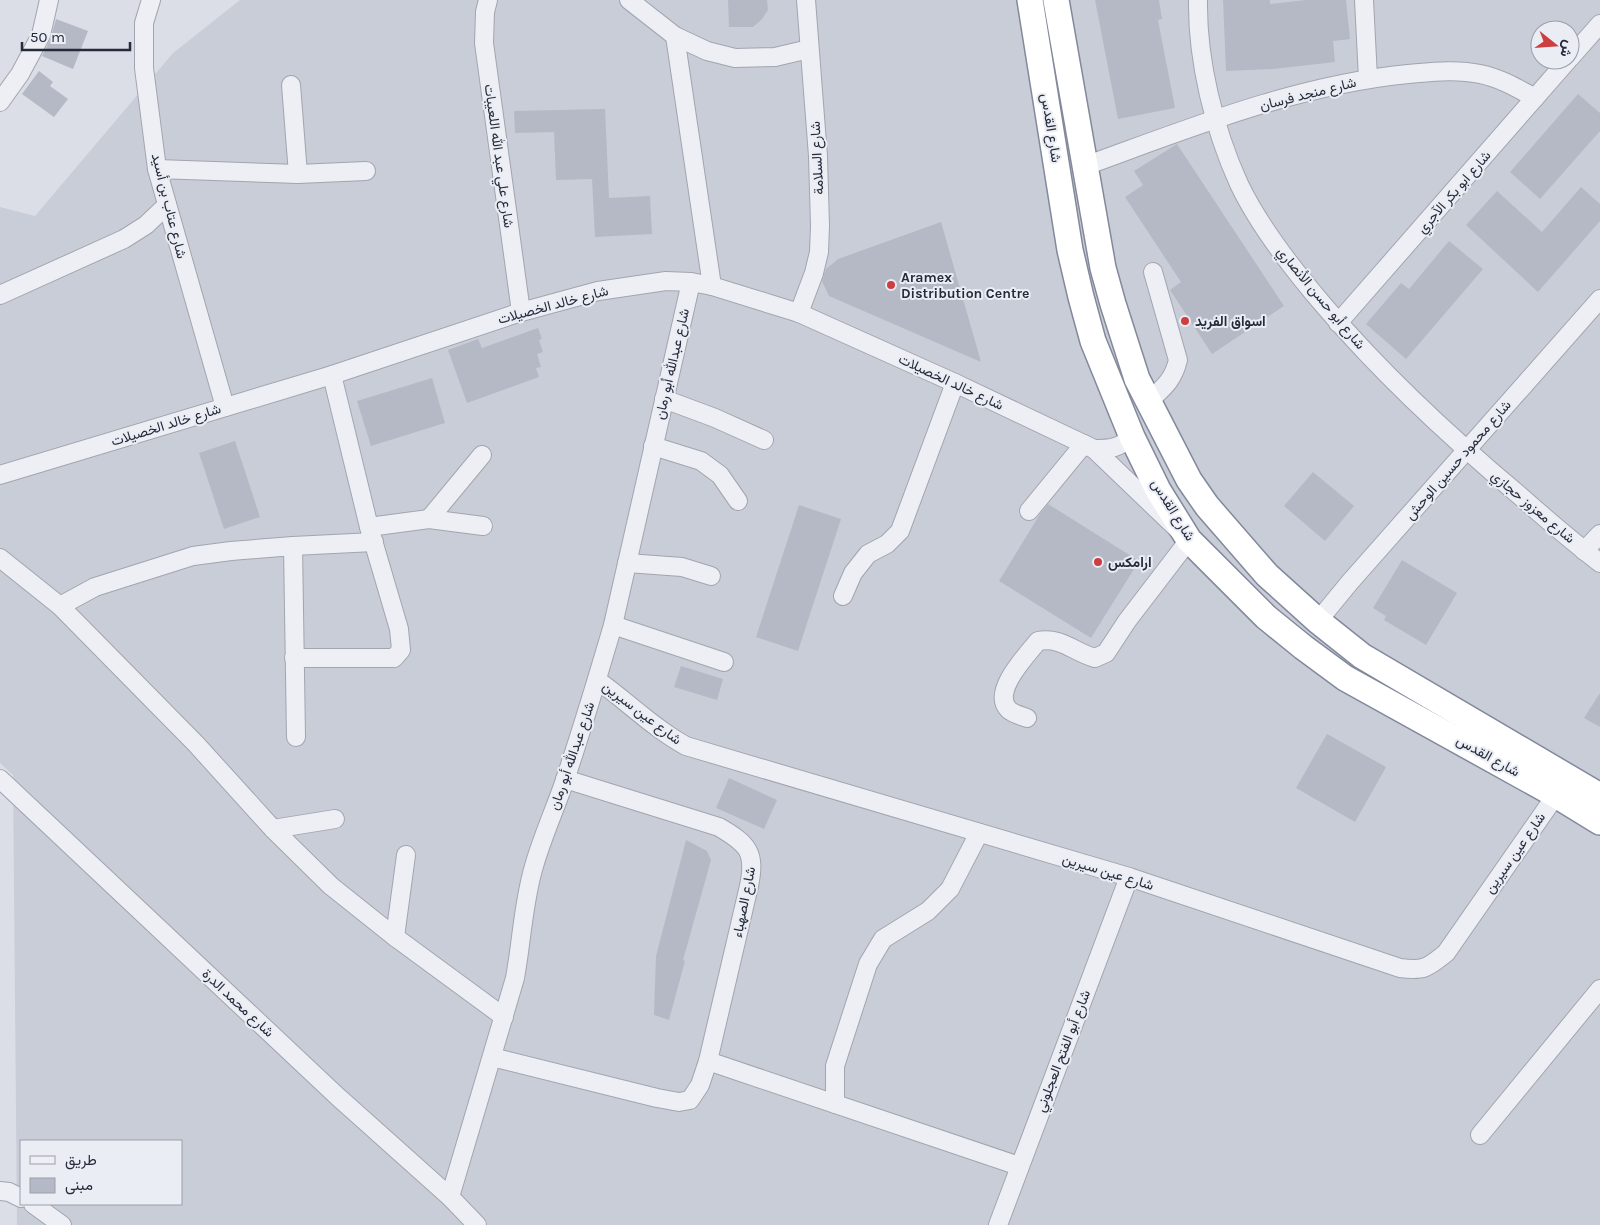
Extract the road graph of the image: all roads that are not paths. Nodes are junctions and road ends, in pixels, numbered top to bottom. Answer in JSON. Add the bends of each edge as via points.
{"nodes":[{"id":1,"x":49,"y":0,"type":"edge"},
{"id":2,"x":151,"y":0,"type":"edge"},
{"id":3,"x":488,"y":0,"type":"edge"},
{"id":4,"x":628,"y":0,"type":"edge"},
{"id":5,"x":806,"y":0,"type":"edge"},
{"id":6,"x":1030,"y":0,"type":"edge"},
{"id":7,"x":1056,"y":0,"type":"edge"},
{"id":8,"x":1198,"y":0,"type":"edge"},
{"id":9,"x":1364,"y":0,"type":"edge"},
{"id":10,"x":1600,"y":24,"type":"edge"},
{"id":11,"x":675,"y":36,"type":"junction"},
{"id":12,"x":1580,"y":47,"type":"edge"},
{"id":13,"x":809,"y":49,"type":"junction"},
{"id":14,"x":1559,"y":70,"type":"edge"},
{"id":15,"x":1368,"y":78,"type":"junction"},
{"id":16,"x":291,"y":85,"type":"dead end"},
{"id":17,"x":1535,"y":98,"type":"junction"},
{"id":18,"x":0,"y":102,"type":"edge"},
{"id":19,"x":1215,"y":119,"type":"junction"},
{"id":20,"x":1085,"y":166,"type":"junction"},
{"id":21,"x":157,"y":169,"type":"junction"},
{"id":22,"x":366,"y":171,"type":"dead end"},
{"id":23,"x":298,"y":174,"type":"junction"},
{"id":24,"x":166,"y":205,"type":"junction"},
{"id":25,"x":1152,"y":272,"type":"dead end"},
{"id":26,"x":691,"y":282,"type":"junction"},
{"id":27,"x":712,"y":286,"type":"junction"},
{"id":28,"x":0,"y":295,"type":"edge"},
{"id":29,"x":1600,"y":299,"type":"edge"},
{"id":30,"x":522,"y":312,"type":"junction"},
{"id":31,"x":798,"y":313,"type":"junction"},
{"id":32,"x":1338,"y":323,"type":"junction"},
{"id":33,"x":332,"y":375,"type":"junction"},
{"id":34,"x":955,"y":383,"type":"junction"},
{"id":35,"x":664,"y":399,"type":"junction"},
{"id":36,"x":1148,"y":402,"type":"junction"},
{"id":37,"x":225,"y":407,"type":"junction"},
{"id":38,"x":1132,"y":437,"type":"junction"},
{"id":39,"x":764,"y":440,"type":"dead end"},
{"id":40,"x":653,"y":446,"type":"junction"},
{"id":41,"x":1089,"y":446,"type":"junction"},
{"id":42,"x":1466,"y":450,"type":"junction"},
{"id":43,"x":482,"y":455,"type":"dead end"},
{"id":44,"x":0,"y":475,"type":"edge"},
{"id":45,"x":738,"y":501,"type":"dead end"},
{"id":46,"x":1029,"y":511,"type":"dead end"},
{"id":47,"x":429,"y":519,"type":"junction"},
{"id":48,"x":483,"y":526,"type":"dead end"},
{"id":49,"x":371,"y":534,"type":"junction"},
{"id":50,"x":1600,"y":534,"type":"edge"},
{"id":51,"x":1189,"y":540,"type":"junction"},
{"id":52,"x":293,"y":546,"type":"junction"},
{"id":53,"x":1584,"y":551,"type":"junction"},
{"id":54,"x":0,"y":558,"type":"edge"},
{"id":55,"x":627,"y":563,"type":"junction"},
{"id":56,"x":1600,"y":563,"type":"edge"},
{"id":57,"x":710,"y":576,"type":"dead end"},
{"id":58,"x":843,"y":596,"type":"dead end"},
{"id":59,"x":60,"y":606,"type":"junction"},
{"id":60,"x":1318,"y":621,"type":"junction"},
{"id":61,"x":612,"y":625,"type":"junction"},
{"id":62,"x":294,"y":658,"type":"junction"},
{"id":63,"x":724,"y":662,"type":"dead end"},
{"id":64,"x":1379,"y":665,"type":"junction"},
{"id":65,"x":597,"y":680,"type":"junction"},
{"id":66,"x":1027,"y":718,"type":"dead end"},
{"id":67,"x":296,"y":736,"type":"dead end"},
{"id":68,"x":1600,"y":777,"type":"edge"},
{"id":69,"x":565,"y":779,"type":"junction"},
{"id":70,"x":3,"y":785,"type":"edge"},
{"id":71,"x":1556,"y":795,"type":"junction"},
{"id":72,"x":1600,"y":796,"type":"edge"},
{"id":73,"x":334,"y":820,"type":"dead end"},
{"id":74,"x":1600,"y":822,"type":"edge"},
{"id":75,"x":274,"y":829,"type":"junction"},
{"id":76,"x":979,"y":833,"type":"junction"},
{"id":77,"x":406,"y":855,"type":"dead end"},
{"id":78,"x":1129,"y":877,"type":"junction"},
{"id":79,"x":395,"y":937,"type":"junction"},
{"id":80,"x":1600,"y":988,"type":"edge"},
{"id":81,"x":504,"y":1017,"type":"junction"},
{"id":82,"x":492,"y":1056,"type":"junction"},
{"id":83,"x":708,"y":1061,"type":"junction"},
{"id":84,"x":835,"y":1104,"type":"junction"},
{"id":85,"x":1480,"y":1135,"type":"dead end"},
{"id":86,"x":1019,"y":1166,"type":"junction"},
{"id":87,"x":0,"y":1191,"type":"edge"},
{"id":88,"x":450,"y":1197,"type":"junction"},
{"id":89,"x":20,"y":1198,"type":"edge"},
{"id":90,"x":34,"y":1205,"type":"edge"},
{"id":91,"x":62,"y":1225,"type":"edge"},
{"id":92,"x":478,"y":1225,"type":"edge"},
{"id":93,"x":998,"y":1225,"type":"edge"}],
"edges":[{"from":1,"to":18,"type":"street","via":[[41,35]]},
{"from":2,"to":21,"type":"street","name":"شارع عتاب بن أسيد","via":[[144,23],[144,68]]},
{"from":3,"to":30,"type":"street","name":"شارع علي عبد الله اللعيبات","via":[[484,12],[484,43]]},
{"from":4,"to":11,"type":"street"},
{"from":5,"to":13,"type":"street","name":"شارع السلامة"},
{"from":6,"to":38,"type":"highway","name":"شارع القدس","via":[[1080,297],[1102,366]]},
{"from":7,"to":20,"type":"highway","name":"شارع القدس"},
{"from":8,"to":19,"type":"street","name":"شارع أبو حسن الأنصاري","via":[[1203,58]]},
{"from":9,"to":15,"type":"street"},
{"from":10,"to":12,"type":"street","name":"شارع ابو بكر الآجري"},
{"from":11,"to":13,"type":"street","via":[[707,51],[734,58],[775,57]]},
{"from":11,"to":27,"type":"street"},
{"from":13,"to":31,"type":"street","name":"شارع السلامة","via":[[818,156],[819,252]]},
{"from":14,"to":17,"type":"street","name":"شارع ابو بكر الآجري"},
{"from":15,"to":17,"type":"street","name":"شارع منجد فرسان","via":[[1446,71],[1478,74],[1501,80]]},
{"from":15,"to":19,"type":"street","name":"شارع منجد فرسان"},
{"from":16,"to":23,"type":"street"},
{"from":17,"to":32,"type":"street","name":"شارع ابو بكر الآجري"},
{"from":19,"to":20,"type":"street","name":"شارع منجد فرسان"},
{"from":19,"to":32,"type":"street","name":"شارع أبو حسن الأنصاري","via":[[1240,184],[1256,212],[1286,258]]},
{"from":20,"to":36,"type":"highway","name":"شارع القدس","via":[[1103,268],[1137,379]]},
{"from":21,"to":23,"type":"street"},
{"from":21,"to":24,"type":"street","name":"شارع عتاب بن أسيد"},
{"from":22,"to":23,"type":"street"},
{"from":24,"to":28,"type":"street","via":[[146,225],[124,239]]},
{"from":24,"to":37,"type":"street","name":"شارع عتاب بن أسيد"},
{"from":25,"to":36,"type":"street","via":[[1178,360],[1170,382]]},
{"from":26,"to":27,"type":"street","name":"شارع خالد الخصيلات"},
{"from":26,"to":30,"type":"street","name":"شارع خالد الخصيلات","via":[[666,281],[598,291]]},
{"from":26,"to":35,"type":"street","name":"شارع عبدالله أبو رمان"},
{"from":27,"to":31,"type":"street","name":"شارع خالد الخصيلات"},
{"from":29,"to":42,"type":"street","name":"شارع محمود حسين الوحش"},
{"from":30,"to":33,"type":"street","name":"شارع خالد الخصيلات"},
{"from":31,"to":34,"type":"street","name":"شارع خالد الخصيلات"},
{"from":32,"to":42,"type":"street","name":"شارع أبو حسن الأنصاري","via":[[1385,374]]},
{"from":33,"to":37,"type":"street","name":"شارع خالد الخصيلات"},
{"from":33,"to":49,"type":"street"},
{"from":34,"to":41,"type":"street","name":"شارع خالد الخصيلات"},
{"from":34,"to":58,"type":"street","via":[[900,531],[887,544],[868,554],[853,573]]},
{"from":35,"to":39,"type":"street"},
{"from":35,"to":40,"type":"street","name":"شارع عبدالله أبو رمان"},
{"from":36,"to":60,"type":"highway","name":"شارع القدس","via":[[1189,480],[1208,506],[1267,575]]},
{"from":37,"to":44,"type":"street","name":"شارع خالد الخصيلات"},
{"from":38,"to":41,"type":"street","via":[[1111,449]]},
{"from":38,"to":51,"type":"highway","name":"شارع القدس","via":[[1158,490]]},
{"from":40,"to":45,"type":"street","via":[[701,461],[720,475]]},
{"from":40,"to":55,"type":"street","name":"شارع عبدالله أبو رمان"},
{"from":41,"to":46,"type":"street"},
{"from":41,"to":51,"type":"street","name":"شارع خالد الخصيلات"},
{"from":42,"to":53,"type":"street","name":"شارع معزوز حجازي"},
{"from":42,"to":60,"type":"street","name":"شارع محمود حسين الوحش"},
{"from":43,"to":47,"type":"street"},
{"from":47,"to":48,"type":"street"},
{"from":47,"to":49,"type":"street"},
{"from":49,"to":52,"type":"street"},
{"from":49,"to":62,"type":"street","via":[[399,629],[399,654],[394,658]]},
{"from":50,"to":53,"type":"street"},
{"from":51,"to":66,"type":"street","via":[[1106,653],[1095,658],[1062,642],[1038,642],[1012,673],[1005,689],[1004,701],[1009,709]]},
{"from":51,"to":71,"type":"highway","name":"شارع القدس","via":[[1266,617],[1345,678]]},
{"from":52,"to":59,"type":"street","via":[[193,556],[95,587]]},
{"from":52,"to":62,"type":"street"},
{"from":53,"to":56,"type":"street","name":"شارع معزوز حجازي"},
{"from":54,"to":59,"type":"street"},
{"from":55,"to":57,"type":"street","via":[[682,567]]},
{"from":55,"to":61,"type":"street","name":"شارع عبدالله أبو رمان"},
{"from":59,"to":75,"type":"street","via":[[196,744]]},
{"from":60,"to":64,"type":"highway","name":"شارع القدس","via":[[1362,656]]},
{"from":61,"to":63,"type":"street"},
{"from":61,"to":65,"type":"street","name":"شارع عبدالله أبو رمان"},
{"from":62,"to":67,"type":"street"},
{"from":64,"to":68,"type":"highway","via":[[1409,668],[1431,676]]},
{"from":64,"to":72,"type":"highway","name":"شارع القدس"},
{"from":65,"to":69,"type":"street","name":"شارع عبدالله أبو رمان"},
{"from":65,"to":76,"type":"street","name":"شارع عين سيرين","via":[[668,736],[686,746]]},
{"from":69,"to":81,"type":"street","name":"شارع عبدالله أبو رمان","via":[[533,868],[521,925],[520,954]]},
{"from":69,"to":83,"type":"street","name":"شارع الصهباء","via":[[719,828],[738,838],[750,852],[753,868]]},
{"from":70,"to":88,"type":"street","name":"شارع محمد الدرة"},
{"from":71,"to":74,"type":"highway","name":"شارع القدس"},
{"from":71,"to":78,"type":"street","name":"شارع عين سيرين","via":[[1446,952],[1417,970],[1400,968]]},
{"from":73,"to":75,"type":"street"},
{"from":75,"to":79,"type":"street","via":[[331,886]]},
{"from":76,"to":78,"type":"street","name":"شارع عين سيرين"},
{"from":76,"to":84,"type":"street","via":[[950,889],[928,911],[883,939],[868,964],[835,1066]]},
{"from":77,"to":79,"type":"street"},
{"from":78,"to":86,"type":"street","name":"شارع أبو الفتح العجلوني"},
{"from":79,"to":81,"type":"street"},
{"from":80,"to":85,"type":"street"},
{"from":81,"to":82,"type":"street","name":"شارع عبدالله أبو رمان"},
{"from":82,"to":83,"type":"street","name":"شارع الصهباء","via":[[679,1102],[690,1100],[700,1085]]},
{"from":82,"to":88,"type":"street","name":"شارع عبدالله أبو رمان"},
{"from":83,"to":84,"type":"street"},
{"from":84,"to":86,"type":"street"},
{"from":86,"to":93,"type":"street","name":"شارع أبو الفتح العجلوني"},
{"from":87,"to":89,"type":"street"},
{"from":88,"to":92,"type":"street","name":"شارع محمد الدرة"},
{"from":90,"to":91,"type":"street"}]}
